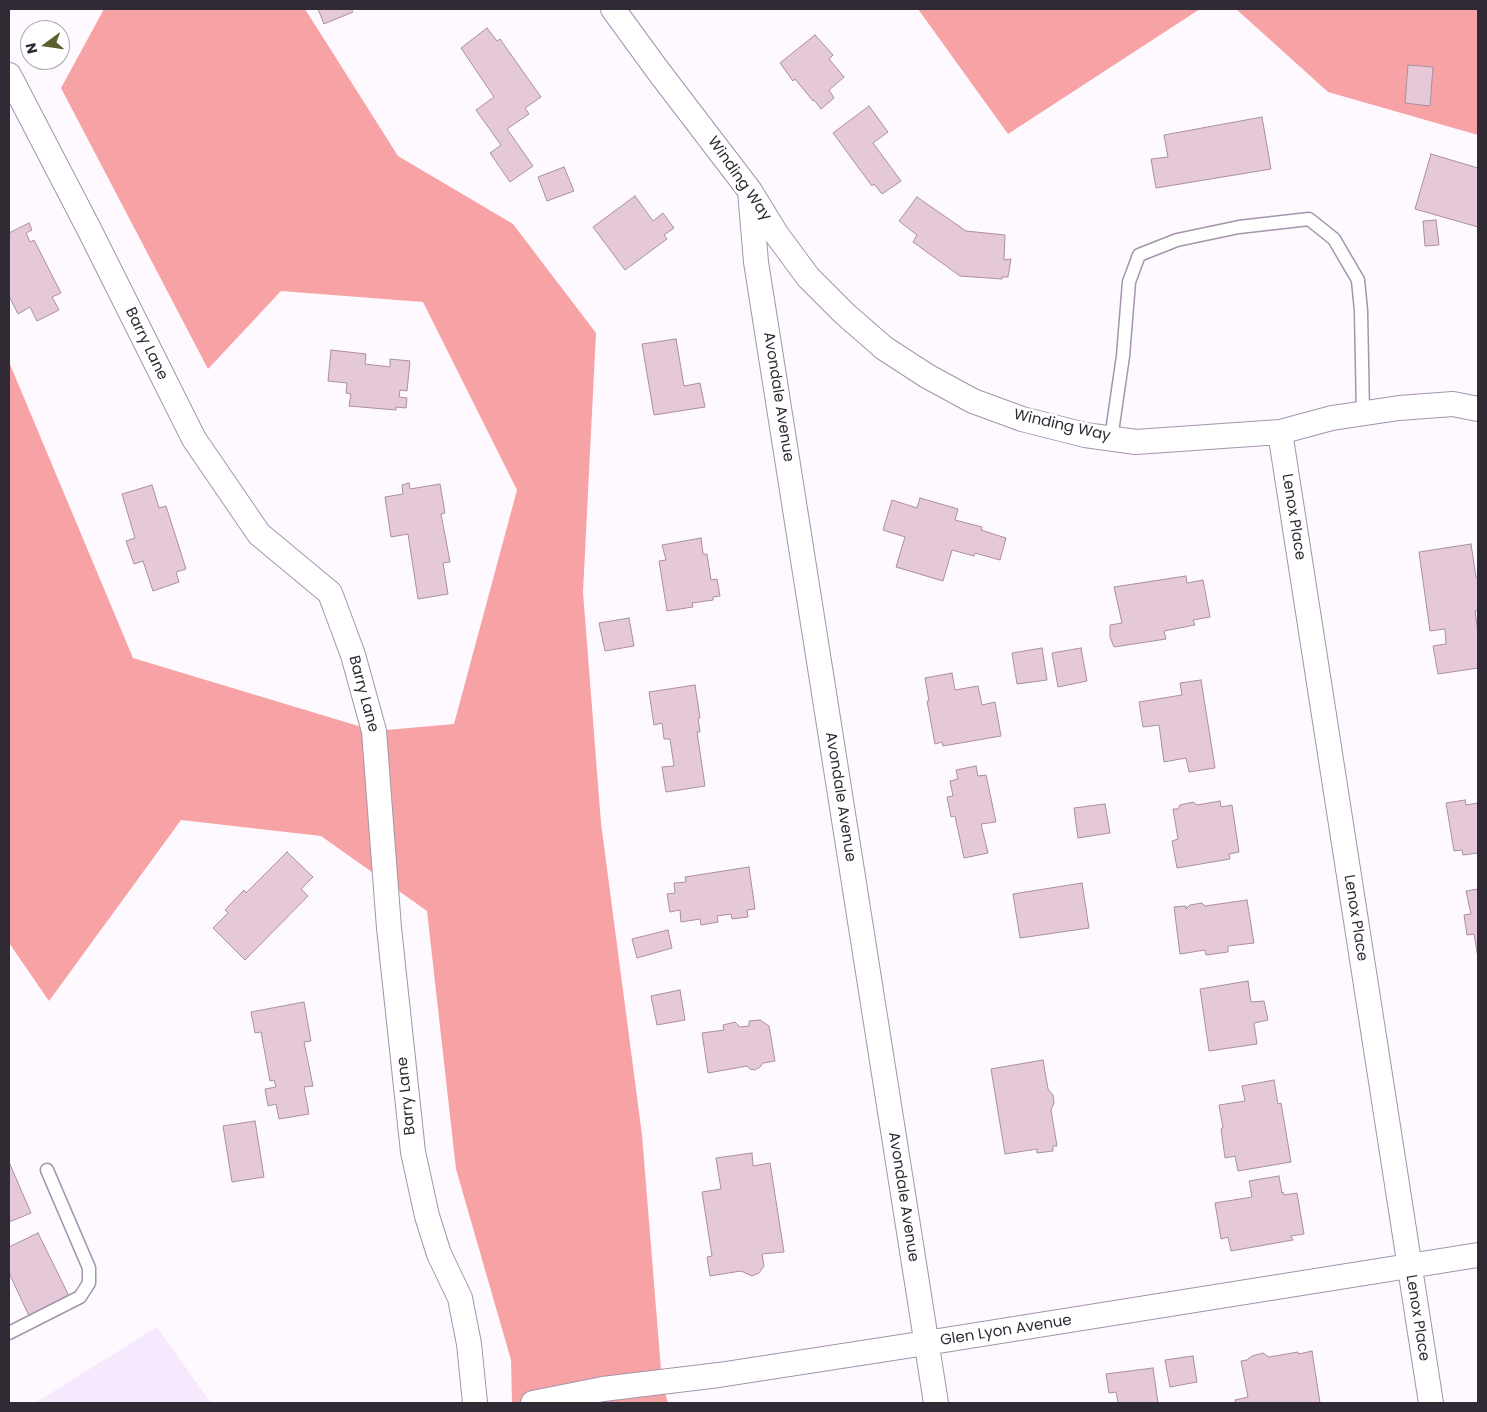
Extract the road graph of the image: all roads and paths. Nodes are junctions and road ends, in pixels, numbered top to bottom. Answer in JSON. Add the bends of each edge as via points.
{"nodes":[{"id":1,"x":614,"y":9,"type":"edge"},
{"id":2,"x":9,"y":75,"type":"edge"},
{"id":3,"x":750,"y":191,"type":"junction"},
{"id":4,"x":1478,"y":409,"type":"edge"},
{"id":5,"x":1363,"y":414,"type":"junction"},
{"id":6,"x":1280,"y":432,"type":"junction"},
{"id":7,"x":1111,"y":439,"type":"junction"},
{"id":8,"x":47,"y":1170,"type":"dead end"},
{"id":9,"x":1478,"y":1255,"type":"edge"},
{"id":10,"x":1409,"y":1266,"type":"junction"},
{"id":11,"x":9,"y":1333,"type":"edge"},
{"id":12,"x":926,"y":1343,"type":"junction"},
{"id":13,"x":475,"y":1403,"type":"edge"},
{"id":14,"x":533,"y":1403,"type":"edge"},
{"id":15,"x":936,"y":1403,"type":"edge"},
{"id":16,"x":1431,"y":1403,"type":"edge"}],
"edges":[{"from":1,"to":3,"type":"street","name":"Winding Way"},
{"from":2,"to":13,"type":"street","name":"Barry Lane","via":[[194,439],[259,534],[330,593],[353,655],[374,731],[389,928],[413,1152],[439,1254],[460,1298]]},
{"from":3,"to":7,"type":"street","name":"Winding Way","via":[[808,276],[884,348],[927,376],[982,404],[1022,420]]},
{"from":3,"to":12,"type":"street","name":"Avondale Avenue","via":[[756,262]]},
{"from":4,"to":5,"type":"street","name":"Winding Way","via":[[1453,404]]},
{"from":5,"to":6,"type":"street","name":"Winding Way","via":[[1332,418]]},
{"from":5,"to":7,"type":"lane","via":[[1358,280],[1334,240],[1309,218],[1185,238],[1139,255],[1129,282]]},
{"from":6,"to":7,"type":"street","name":"Winding Way","via":[[1136,442]]},
{"from":6,"to":10,"type":"street","name":"Lenox Place"},
{"from":8,"to":11,"type":"lane","via":[[89,1268],[89,1283],[80,1297]]},
{"from":9,"to":10,"type":"street","name":"Glen Lyon Avenue"},
{"from":10,"to":12,"type":"street","name":"Glen Lyon Avenue"},
{"from":10,"to":16,"type":"street","name":"Lenox Place"},
{"from":12,"to":14,"type":"street","name":"Glen Lyon Avenue","via":[[603,1389]]},
{"from":12,"to":15,"type":"street","name":"Avondale Avenue"}]}
